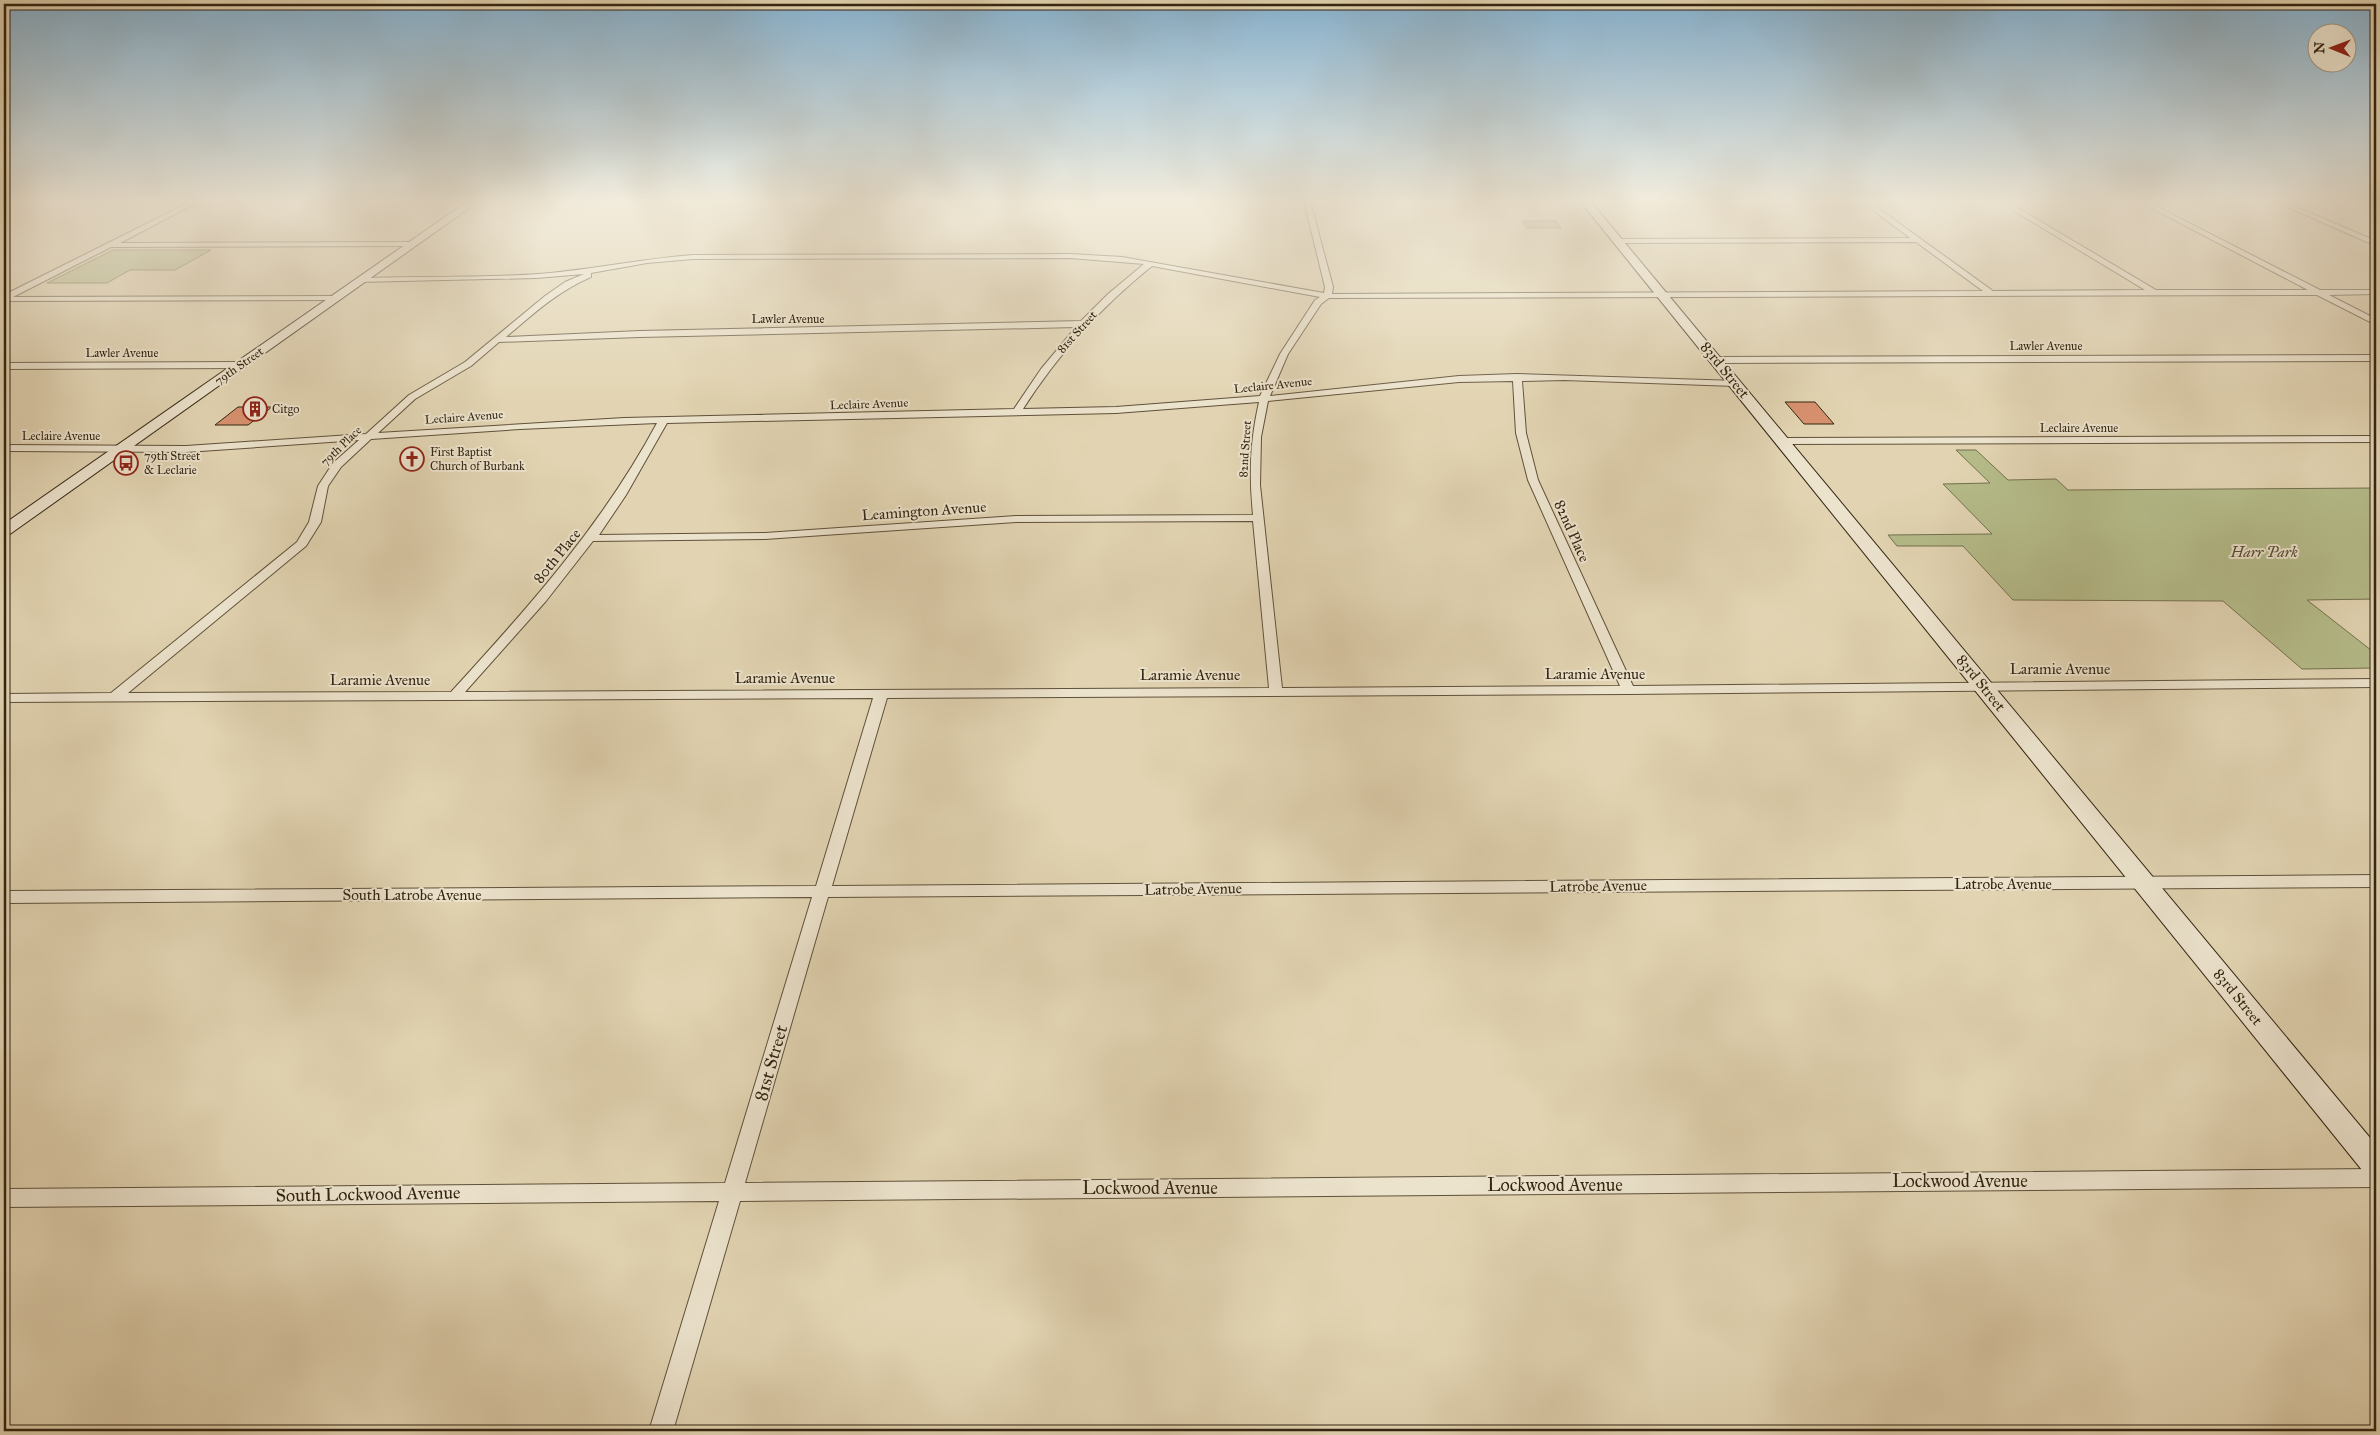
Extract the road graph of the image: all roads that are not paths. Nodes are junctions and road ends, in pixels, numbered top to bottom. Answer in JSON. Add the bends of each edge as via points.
{"nodes":[{"id":1,"x":65,"y":268,"type":"edge"},
{"id":2,"x":379,"y":268,"type":"edge"},
{"id":3,"x":612,"y":268,"type":"edge"},
{"id":4,"x":1143,"y":268,"type":"edge"},
{"id":5,"x":1177,"y":268,"type":"edge"},
{"id":6,"x":1324,"y":268,"type":"edge"},
{"id":7,"x":1641,"y":268,"type":"edge"},
{"id":8,"x":1957,"y":268,"type":"edge"},
{"id":9,"x":2112,"y":268,"type":"edge"},
{"id":10,"x":2271,"y":268,"type":"edge"},
{"id":11,"x":602,"y":270,"type":"junction"},
{"id":12,"x":362,"y":280,"type":"junction"},
{"id":13,"x":2318,"y":292,"type":"junction"},
{"id":14,"x":2376,"y":292,"type":"edge"},
{"id":15,"x":1991,"y":293,"type":"junction"},
{"id":16,"x":2154,"y":293,"type":"junction"},
{"id":17,"x":1663,"y":294,"type":"junction"},
{"id":18,"x":1327,"y":296,"type":"junction"},
{"id":19,"x":336,"y":298,"type":"junction"},
{"id":20,"x":4,"y":299,"type":"edge"},
{"id":21,"x":2376,"y":322,"type":"edge"},
{"id":22,"x":1082,"y":324,"type":"junction"},
{"id":23,"x":496,"y":340,"type":"junction"},
{"id":24,"x":2376,"y":358,"type":"edge"},
{"id":25,"x":1716,"y":360,"type":"junction"},
{"id":26,"x":241,"y":365,"type":"junction"},
{"id":27,"x":4,"y":366,"type":"edge"},
{"id":28,"x":1517,"y":378,"type":"junction"},
{"id":29,"x":1735,"y":383,"type":"junction"},
{"id":30,"x":1264,"y":399,"type":"junction"},
{"id":31,"x":1016,"y":413,"type":"junction"},
{"id":32,"x":664,"y":420,"type":"junction"},
{"id":33,"x":369,"y":437,"type":"junction"},
{"id":34,"x":2376,"y":439,"type":"edge"},
{"id":35,"x":1783,"y":441,"type":"junction"},
{"id":36,"x":4,"y":448,"type":"edge"},
{"id":37,"x":122,"y":448,"type":"junction"},
{"id":38,"x":1258,"y":518,"type":"junction"},
{"id":39,"x":4,"y":531,"type":"edge"},
{"id":40,"x":591,"y":538,"type":"junction"},
{"id":41,"x":2376,"y":683,"type":"edge"},
{"id":42,"x":1983,"y":686,"type":"junction"},
{"id":43,"x":1628,"y":690,"type":"junction"},
{"id":44,"x":1276,"y":691,"type":"junction"},
{"id":45,"x":881,"y":694,"type":"junction"},
{"id":46,"x":454,"y":696,"type":"junction"},
{"id":47,"x":115,"y":697,"type":"junction"},
{"id":48,"x":4,"y":698,"type":"edge"},
{"id":49,"x":2376,"y":881,"type":"edge"},
{"id":50,"x":2144,"y":883,"type":"junction"},
{"id":51,"x":820,"y":893,"type":"junction"},
{"id":52,"x":4,"y":898,"type":"edge"},
{"id":53,"x":2376,"y":1166,"type":"edge"},
{"id":54,"x":2376,"y":1178,"type":"edge"},
{"id":55,"x":733,"y":1191,"type":"junction"},
{"id":56,"x":4,"y":1198,"type":"edge"},
{"id":57,"x":661,"y":1431,"type":"edge"}],
"edges":[{"from":1,"to":20,"type":"street"},
{"from":2,"to":12,"type":"street","name":"79th Street"},
{"from":3,"to":11,"type":"street"},
{"from":4,"to":22,"type":"street","name":"81st Street","via":[[1121,285]]},
{"from":5,"to":18,"type":"street"},
{"from":6,"to":18,"type":"street","via":[[1329,287]]},
{"from":7,"to":17,"type":"street","name":"83rd Street"},
{"from":8,"to":15,"type":"street"},
{"from":9,"to":16,"type":"street"},
{"from":10,"to":13,"type":"street"},
{"from":11,"to":12,"type":"street","via":[[507,278]]},
{"from":11,"to":23,"type":"street","name":"79th Place","via":[[559,290]]},
{"from":12,"to":19,"type":"street","name":"79th Street"},
{"from":13,"to":14,"type":"street"},
{"from":13,"to":16,"type":"street"},
{"from":13,"to":21,"type":"street"},
{"from":15,"to":16,"type":"street"},
{"from":15,"to":17,"type":"street"},
{"from":17,"to":18,"type":"street"},
{"from":17,"to":25,"type":"street","name":"83rd Street"},
{"from":18,"to":30,"type":"street","name":"82nd Street","via":[[1318,302],[1284,354]]},
{"from":19,"to":20,"type":"street"},
{"from":19,"to":26,"type":"street","name":"79th Street"},
{"from":22,"to":23,"type":"street","name":"Lawler Avenue"},
{"from":22,"to":31,"type":"street","name":"81st Street","via":[[1039,375]]},
{"from":23,"to":33,"type":"street","name":"79th Place","via":[[468,364],[412,396]]},
{"from":24,"to":25,"type":"street","name":"Lawler Avenue"},
{"from":25,"to":29,"type":"street","name":"83rd Street"},
{"from":26,"to":27,"type":"street","name":"Lawler Avenue"},
{"from":26,"to":37,"type":"street","name":"79th Street"},
{"from":28,"to":29,"type":"street","name":"Leclaire Avenue"},
{"from":28,"to":30,"type":"street","name":"Leclaire Avenue","via":[[1459,380]]},
{"from":28,"to":43,"type":"street","name":"82nd Place","via":[[1521,433],[1531,473]]},
{"from":29,"to":35,"type":"street","name":"83rd Street"},
{"from":30,"to":31,"type":"street","name":"Leclaire Avenue","via":[[1154,408]]},
{"from":30,"to":38,"type":"street","name":"82nd Street","via":[[1256,437]]},
{"from":31,"to":32,"type":"street","name":"Leclaire Avenue"},
{"from":32,"to":33,"type":"street","name":"Leclaire Avenue"},
{"from":32,"to":40,"type":"street","name":"80th Place","via":[[641,464]]},
{"from":33,"to":37,"type":"street","name":"Leclaire Avenue","via":[[186,449]]},
{"from":33,"to":47,"type":"street","name":"79th Place","via":[[326,478],[315,522],[296,549]]},
{"from":34,"to":35,"type":"street","name":"Leclaire Avenue"},
{"from":35,"to":42,"type":"street","name":"83rd Street"},
{"from":36,"to":37,"type":"street","name":"Leclaire Avenue"},
{"from":37,"to":39,"type":"street","name":"79th Street"},
{"from":38,"to":40,"type":"street","name":"Leamington Avenue","via":[[1016,519],[765,536]]},
{"from":38,"to":44,"type":"street","name":"82nd Street"},
{"from":40,"to":46,"type":"street","name":"80th Place"},
{"from":41,"to":42,"type":"street","name":"Laramie Avenue"},
{"from":42,"to":43,"type":"street","name":"Laramie Avenue"},
{"from":42,"to":50,"type":"street","name":"83rd Street"},
{"from":43,"to":44,"type":"street","name":"Laramie Avenue"},
{"from":44,"to":45,"type":"street","name":"Laramie Avenue"},
{"from":45,"to":46,"type":"street","name":"Laramie Avenue"},
{"from":45,"to":51,"type":"street","name":"81st Street"},
{"from":46,"to":47,"type":"street","name":"Laramie Avenue"},
{"from":47,"to":48,"type":"street","name":"Laramie Avenue"},
{"from":49,"to":50,"type":"street","name":"Latrobe Avenue"},
{"from":50,"to":51,"type":"street","name":"Latrobe Avenue"},
{"from":50,"to":53,"type":"street","name":"83rd Street"},
{"from":51,"to":52,"type":"street","name":"South Latrobe Avenue"},
{"from":51,"to":55,"type":"street","name":"81st Street"},
{"from":54,"to":55,"type":"street","name":"Lockwood Avenue"},
{"from":55,"to":56,"type":"street","name":"South Lockwood Avenue"},
{"from":55,"to":57,"type":"street","name":"81st Street"}]}
